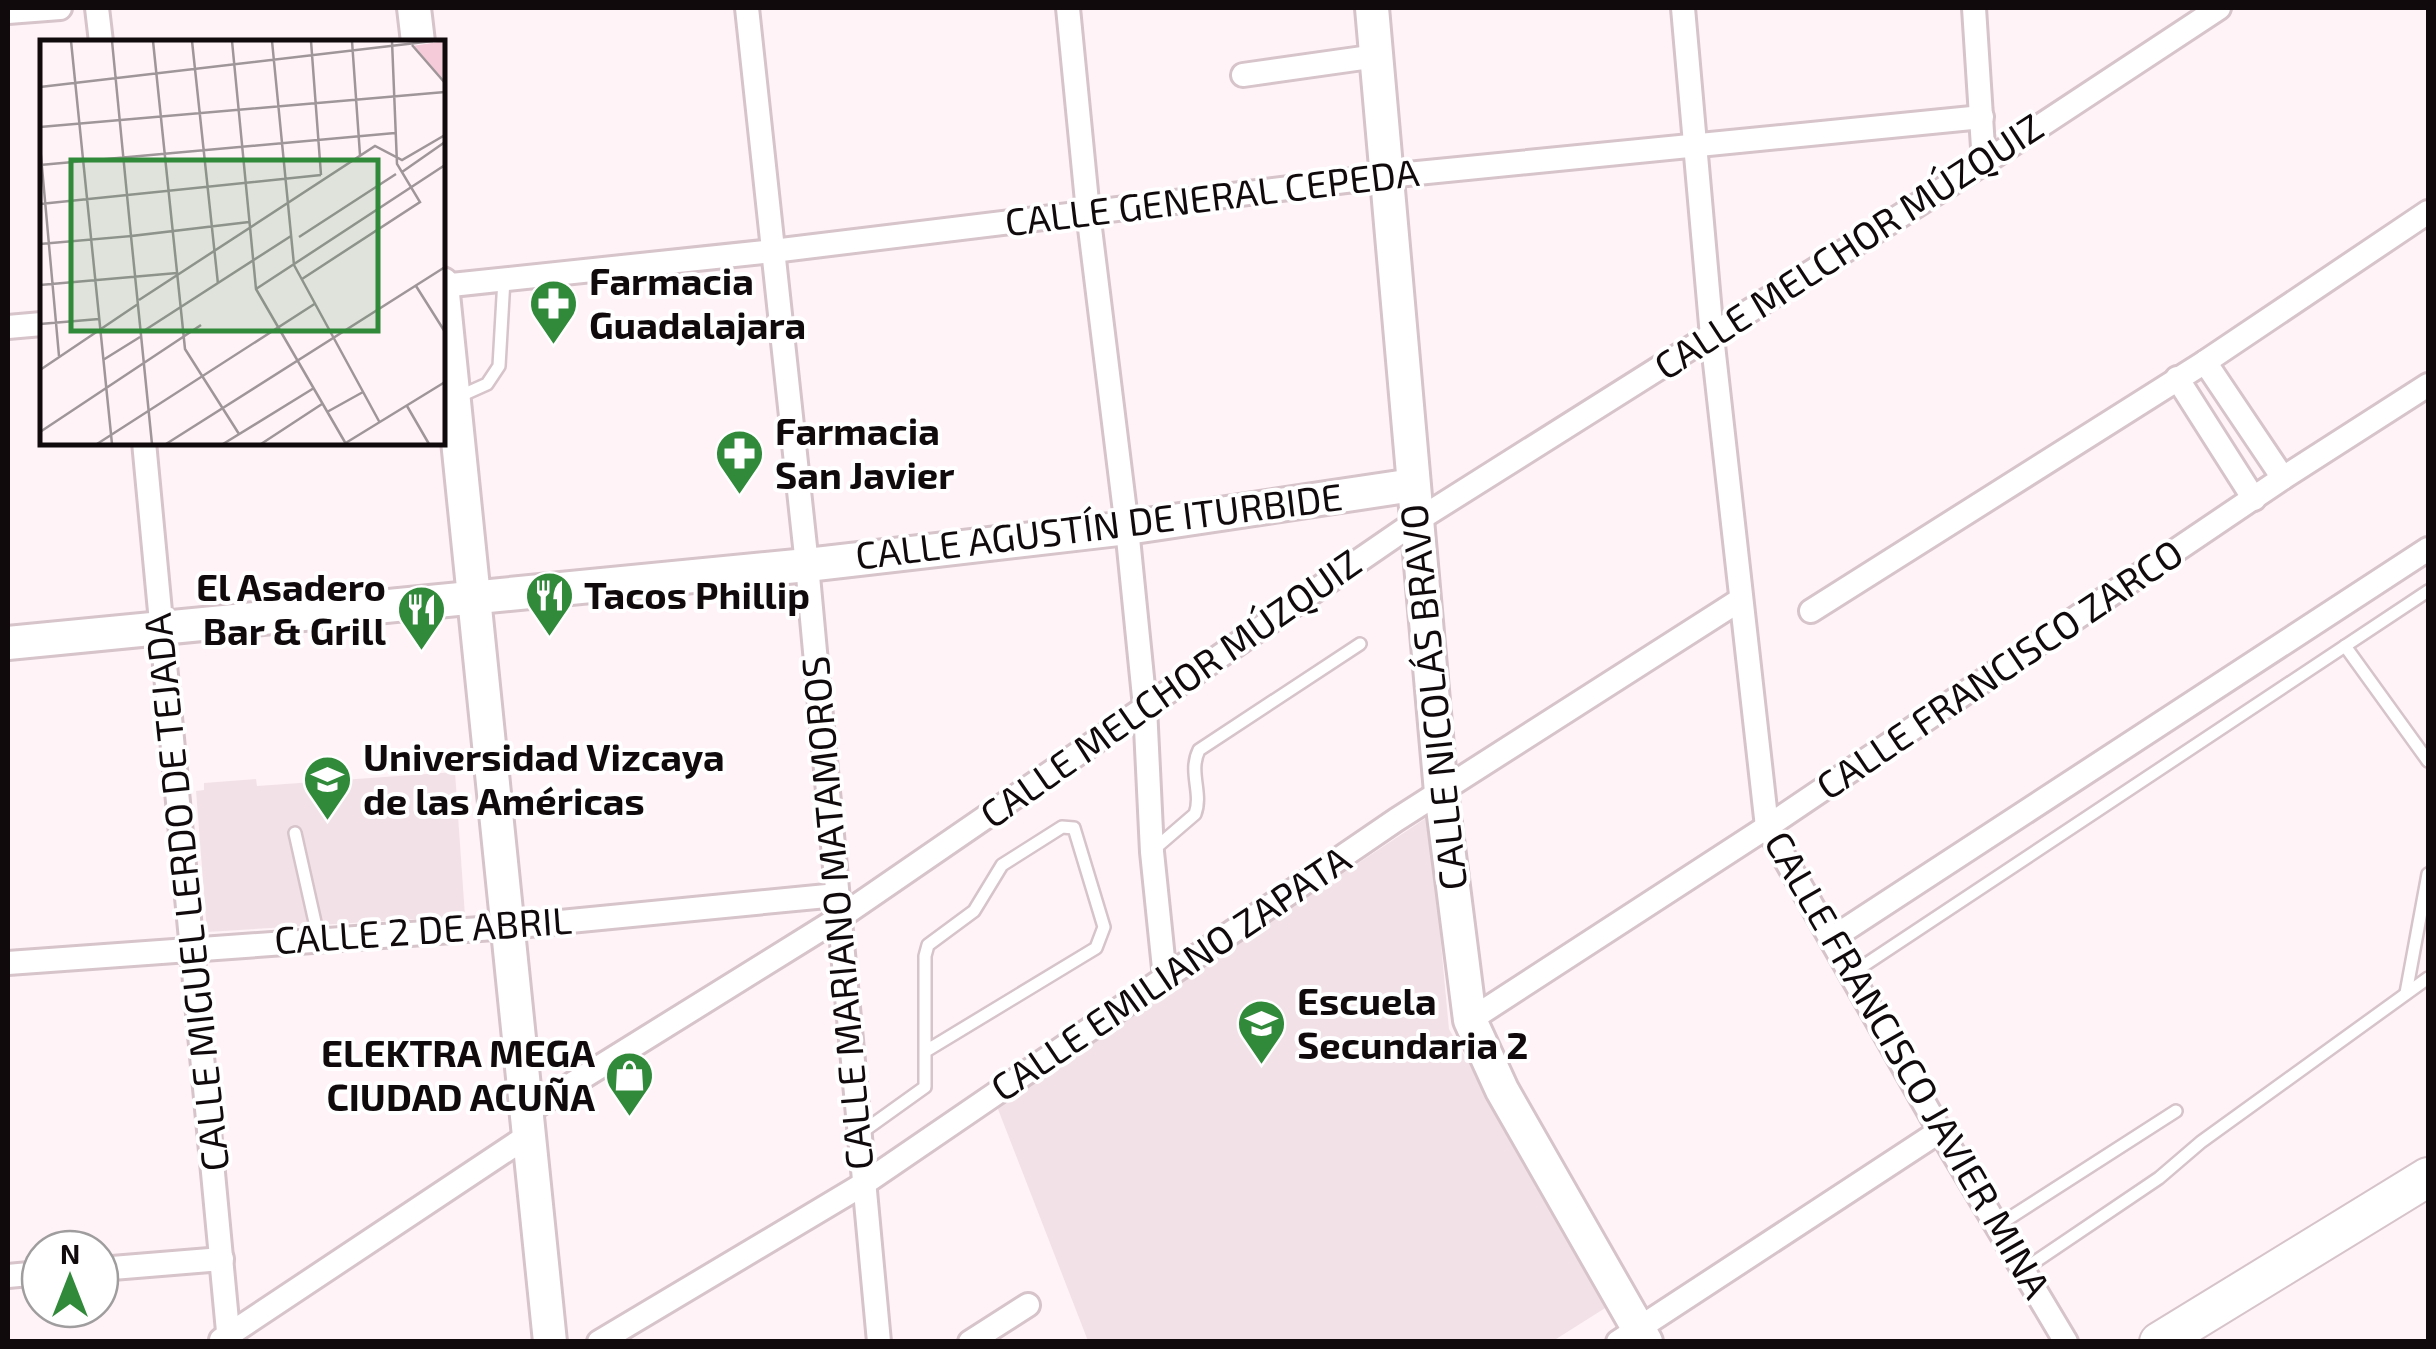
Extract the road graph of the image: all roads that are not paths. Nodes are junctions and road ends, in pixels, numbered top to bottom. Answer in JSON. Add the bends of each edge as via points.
{"nodes":[{"id":1,"x":60,"y":8,"type":"edge"},
{"id":2,"x":97,"y":8,"type":"edge"},
{"id":3,"x":414,"y":8,"type":"edge"},
{"id":4,"x":747,"y":8,"type":"edge"},
{"id":5,"x":1068,"y":8,"type":"edge"},
{"id":6,"x":1372,"y":8,"type":"edge"},
{"id":7,"x":1682,"y":8,"type":"edge"},
{"id":8,"x":1974,"y":8,"type":"edge"},
{"id":9,"x":2219,"y":8,"type":"edge"},
{"id":10,"x":8,"y":12,"type":"edge"},
{"id":11,"x":101,"y":40,"type":"edge"},
{"id":12,"x":418,"y":40,"type":"edge"},
{"id":13,"x":1377,"y":56,"type":"junction"},
{"id":14,"x":1242,"y":75,"type":"dead end"},
{"id":15,"x":1982,"y":117,"type":"junction"},
{"id":16,"x":1694,"y":146,"type":"junction"},
{"id":17,"x":1984,"y":162,"type":"junction"},
{"id":18,"x":1387,"y":176,"type":"junction"},
{"id":19,"x":1088,"y":212,"type":"junction"},
{"id":20,"x":2428,"y":212,"type":"edge"},
{"id":21,"x":772,"y":251,"type":"junction"},
{"id":22,"x":504,"y":279,"type":"junction"},
{"id":23,"x":445,"y":286,"type":"edge"},
{"id":24,"x":445,"y":307,"type":"edge"},
{"id":25,"x":40,"y":324,"type":"edge"},
{"id":26,"x":8,"y":327,"type":"edge"},
{"id":27,"x":1712,"y":336,"type":"junction"},
{"id":28,"x":2205,"y":362,"type":"junction"},
{"id":29,"x":2177,"y":378,"type":"junction"},
{"id":30,"x":2428,"y":385,"type":"edge"},
{"id":31,"x":454,"y":399,"type":"junction"},
{"id":32,"x":144,"y":445,"type":"edge"},
{"id":33,"x":2283,"y":478,"type":"junction"},
{"id":34,"x":1413,"y":485,"type":"junction"},
{"id":35,"x":2254,"y":499,"type":"junction"},
{"id":36,"x":1418,"y":520,"type":"junction"},
{"id":37,"x":1127,"y":528,"type":"junction"},
{"id":38,"x":2428,"y":549,"type":"edge"},
{"id":39,"x":806,"y":565,"type":"junction"},
{"id":40,"x":2428,"y":591,"type":"edge"},
{"id":41,"x":474,"y":598,"type":"junction"},
{"id":42,"x":1740,"y":600,"type":"junction"},
{"id":43,"x":1810,"y":610,"type":"dead end"},
{"id":44,"x":161,"y":630,"type":"junction"},
{"id":45,"x":8,"y":643,"type":"edge"},
{"id":46,"x":1360,"y":644,"type":"dead end"},
{"id":47,"x":2345,"y":646,"type":"junction"},
{"id":48,"x":1145,"y":707,"type":"junction"},
{"id":49,"x":2428,"y":761,"type":"edge"},
{"id":50,"x":1441,"y":792,"type":"junction"},
{"id":51,"x":1768,"y":827,"type":"junction"},
{"id":52,"x":296,"y":834,"type":"dead end"},
{"id":53,"x":1152,"y":852,"type":"junction"},
{"id":54,"x":2428,"y":874,"type":"edge"},
{"id":55,"x":838,"y":906,"type":"junction"},
{"id":56,"x":508,"y":927,"type":"junction"},
{"id":57,"x":1831,"y":939,"type":"junction"},
{"id":58,"x":318,"y":940,"type":"junction"},
{"id":59,"x":193,"y":948,"type":"junction"},
{"id":60,"x":8,"y":963,"type":"edge"},
{"id":61,"x":1851,"y":974,"type":"junction"},
{"id":62,"x":1165,"y":978,"type":"junction"},
{"id":63,"x":2428,"y":978,"type":"edge"},
{"id":64,"x":2406,"y":993,"type":"junction"},
{"id":65,"x":1470,"y":1020,"type":"junction"},
{"id":66,"x":926,"y":1051,"type":"junction"},
{"id":67,"x":2176,"y":1111,"type":"dead end"},
{"id":68,"x":528,"y":1123,"type":"junction"},
{"id":69,"x":1940,"y":1132,"type":"junction"},
{"id":70,"x":858,"y":1135,"type":"junction"},
{"id":71,"x":862,"y":1185,"type":"junction"},
{"id":72,"x":2425,"y":1187,"type":"edge"},
{"id":73,"x":1997,"y":1226,"type":"junction"},
{"id":74,"x":222,"y":1259,"type":"junction"},
{"id":75,"x":120,"y":1267,"type":"edge"},
{"id":76,"x":2023,"y":1270,"type":"junction"},
{"id":77,"x":1028,"y":1305,"type":"dead end"},
{"id":78,"x":1634,"y":1337,"type":"edge"},
{"id":79,"x":225,"y":1339,"type":"edge"},
{"id":80,"x":550,"y":1342,"type":"edge"},
{"id":81,"x":600,"y":1342,"type":"edge"},
{"id":82,"x":879,"y":1342,"type":"edge"},
{"id":83,"x":970,"y":1342,"type":"edge"},
{"id":84,"x":2066,"y":1342,"type":"edge"},
{"id":85,"x":2159,"y":1342,"type":"edge"}],
"edges":[{"from":1,"to":10,"type":"street"},
{"from":2,"to":11,"type":"street"},
{"from":3,"to":12,"type":"street"},
{"from":4,"to":21,"type":"street","name":"CALLE MARIANO MATAMOROS"},
{"from":5,"to":19,"type":"street"},
{"from":6,"to":13,"type":"street","name":"CALLE NICOLÁS BRAVO"},
{"from":7,"to":16,"type":"street","name":"CALLE FRANCISCO JAVIER MINA"},
{"from":8,"to":15,"type":"street"},
{"from":9,"to":17,"type":"street","name":"CALLE MELCHOR MÚZQUIZ"},
{"from":13,"to":14,"type":"street"},
{"from":13,"to":18,"type":"street","name":"CALLE NICOLÁS BRAVO"},
{"from":15,"to":16,"type":"street","name":"CALLE GENERAL CEPEDA"},
{"from":15,"to":17,"type":"street"},
{"from":16,"to":18,"type":"street","name":"CALLE GENERAL CEPEDA"},
{"from":16,"to":27,"type":"street","name":"CALLE FRANCISCO JAVIER MINA"},
{"from":17,"to":27,"type":"street","name":"CALLE MELCHOR MÚZQUIZ"},
{"from":18,"to":19,"type":"street","name":"CALLE GENERAL CEPEDA"},
{"from":18,"to":34,"type":"street","name":"CALLE NICOLÁS BRAVO"},
{"from":19,"to":21,"type":"street","name":"CALLE GENERAL CEPEDA"},
{"from":19,"to":37,"type":"street"},
{"from":20,"to":28,"type":"street"},
{"from":21,"to":22,"type":"street","name":"CALLE GENERAL CEPEDA"},
{"from":21,"to":39,"type":"street","name":"CALLE MARIANO MATAMOROS"},
{"from":22,"to":23,"type":"street","name":"CALLE GENERAL CEPEDA"},
{"from":22,"to":31,"type":"lane","via":[[498,366],[487,384]]},
{"from":24,"to":31,"type":"street"},
{"from":25,"to":26,"type":"street"},
{"from":27,"to":36,"type":"street","name":"CALLE MELCHOR MÚZQUIZ"},
{"from":27,"to":42,"type":"street","name":"CALLE FRANCISCO JAVIER MINA"},
{"from":28,"to":29,"type":"street"},
{"from":28,"to":33,"type":"street"},
{"from":29,"to":35,"type":"street"},
{"from":29,"to":43,"type":"street"},
{"from":30,"to":33,"type":"street","name":"CALLE FRANCISCO ZARCO"},
{"from":31,"to":41,"type":"street"},
{"from":32,"to":44,"type":"street","name":"CALLE MIGUEL LERDO DE TEJADA"},
{"from":33,"to":35,"type":"street","name":"CALLE FRANCISCO ZARCO"},
{"from":34,"to":36,"type":"street","name":"CALLE NICOLÁS BRAVO"},
{"from":34,"to":37,"type":"street","name":"CALLE AGUSTÍN DE ITURBIDE"},
{"from":35,"to":51,"type":"street","name":"CALLE FRANCISCO ZARCO"},
{"from":36,"to":48,"type":"street","name":"CALLE MELCHOR MÚZQUIZ"},
{"from":36,"to":50,"type":"street","name":"CALLE NICOLÁS BRAVO"},
{"from":37,"to":39,"type":"street","name":"CALLE AGUSTÍN DE ITURBIDE"},
{"from":37,"to":48,"type":"street"},
{"from":38,"to":57,"type":"street"},
{"from":39,"to":41,"type":"street","name":"CALLE AGUSTÍN DE ITURBIDE"},
{"from":39,"to":55,"type":"street","name":"CALLE MARIANO MATAMOROS"},
{"from":40,"to":47,"type":"lane"},
{"from":41,"to":44,"type":"street","name":"CALLE AGUSTÍN DE ITURBIDE"},
{"from":41,"to":56,"type":"street"},
{"from":42,"to":50,"type":"street","name":"CALLE EMILIANO ZAPATA"},
{"from":42,"to":51,"type":"street","name":"CALLE FRANCISCO JAVIER MINA"},
{"from":44,"to":45,"type":"street","name":"CALLE AGUSTÍN DE ITURBIDE"},
{"from":44,"to":59,"type":"street","name":"CALLE MIGUEL LERDO DE TEJADA"},
{"from":46,"to":53,"type":"lane","via":[[1199,750],[1196,814]]},
{"from":47,"to":49,"type":"lane"},
{"from":47,"to":61,"type":"lane"},
{"from":48,"to":53,"type":"street"},
{"from":48,"to":55,"type":"street","name":"CALLE MELCHOR MÚZQUIZ"},
{"from":50,"to":62,"type":"street","name":"CALLE EMILIANO ZAPATA"},
{"from":50,"to":65,"type":"street","name":"CALLE NICOLÁS BRAVO"},
{"from":51,"to":57,"type":"street","name":"CALLE FRANCISCO JAVIER MINA"},
{"from":51,"to":65,"type":"street","name":"CALLE FRANCISCO ZARCO"},
{"from":52,"to":58,"type":"lane"},
{"from":53,"to":62,"type":"street"},
{"from":54,"to":64,"type":"lane"},
{"from":55,"to":56,"type":"street","name":"CALLE 2 DE ABRIL"},
{"from":55,"to":68,"type":"street","name":"CALLE MELCHOR MÚZQUIZ"},
{"from":55,"to":70,"type":"street","name":"CALLE MARIANO MATAMOROS"},
{"from":56,"to":58,"type":"street","name":"CALLE 2 DE ABRIL"},
{"from":56,"to":68,"type":"street"},
{"from":57,"to":61,"type":"street","name":"CALLE FRANCISCO JAVIER MINA"},
{"from":58,"to":59,"type":"street","name":"CALLE 2 DE ABRIL"},
{"from":59,"to":60,"type":"street","name":"CALLE 2 DE ABRIL"},
{"from":59,"to":74,"type":"street","name":"CALLE MIGUEL LERDO DE TEJADA"},
{"from":61,"to":69,"type":"street","name":"CALLE FRANCISCO JAVIER MINA"},
{"from":62,"to":71,"type":"street","name":"CALLE EMILIANO ZAPATA"},
{"from":63,"to":64,"type":"lane"},
{"from":64,"to":76,"type":"lane","via":[[2159,1178]]},
{"from":65,"to":78,"type":"street","name":"CALLE NICOLÁS BRAVO"},
{"from":66,"to":66,"type":"lane","via":[[1101,942],[1104,927],[1074,828],[1062,827],[1002,865],[974,911],[926,948]]},
{"from":66,"to":70,"type":"lane","via":[[921,1093]]},
{"from":67,"to":73,"type":"lane"},
{"from":68,"to":79,"type":"street","name":"CALLE MELCHOR MÚZQUIZ"},
{"from":68,"to":80,"type":"street"},
{"from":69,"to":73,"type":"street","name":"CALLE FRANCISCO JAVIER MINA"},
{"from":69,"to":78,"type":"street"},
{"from":70,"to":71,"type":"street","name":"CALLE MARIANO MATAMOROS"},
{"from":71,"to":81,"type":"street","name":"CALLE EMILIANO ZAPATA"},
{"from":71,"to":82,"type":"street","name":"CALLE MARIANO MATAMOROS"},
{"from":72,"to":85,"type":"main road"},
{"from":73,"to":76,"type":"street","name":"CALLE FRANCISCO JAVIER MINA"},
{"from":74,"to":75,"type":"street"},
{"from":74,"to":79,"type":"street","name":"CALLE MIGUEL LERDO DE TEJADA"},
{"from":76,"to":84,"type":"street","name":"CALLE FRANCISCO JAVIER MINA"},
{"from":77,"to":83,"type":"street"}]}
